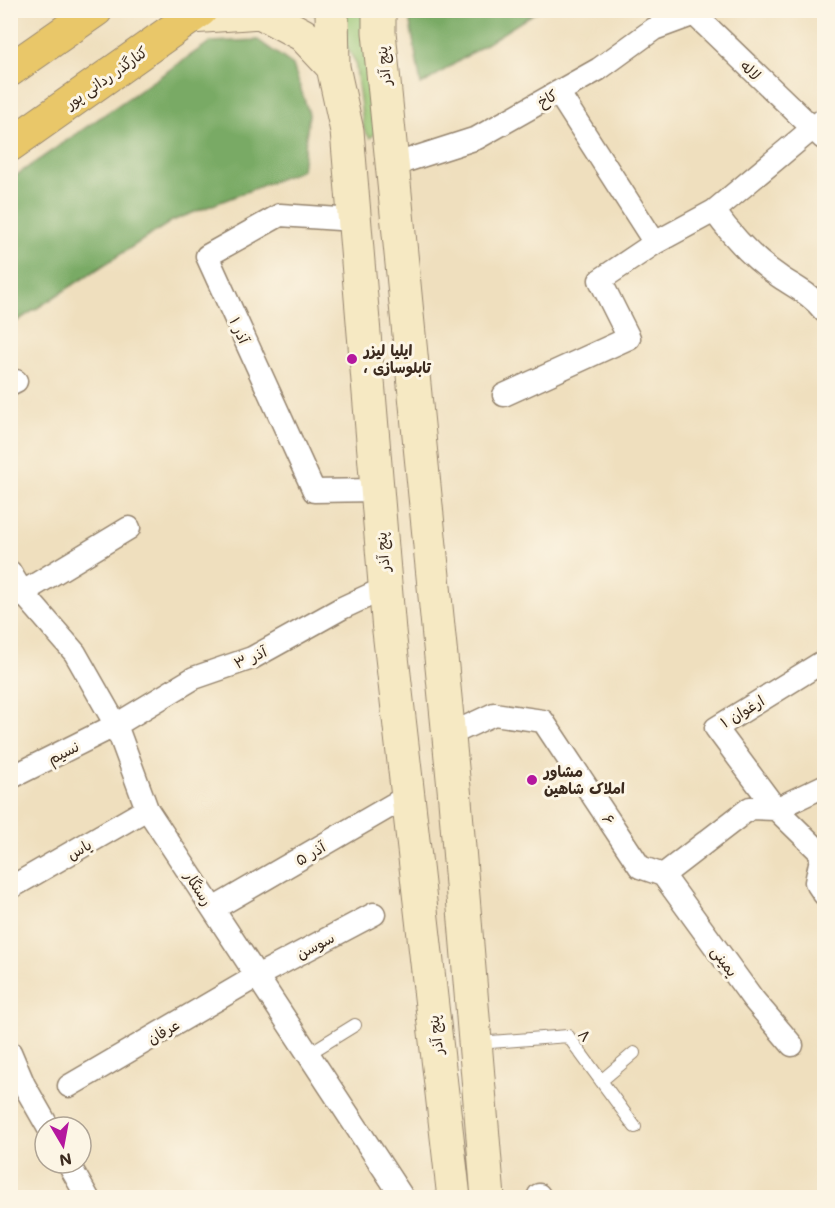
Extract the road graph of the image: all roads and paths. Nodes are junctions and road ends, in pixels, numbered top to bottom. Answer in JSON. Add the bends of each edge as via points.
{"nodes":[{"id":1,"x":96,"y":10,"type":"edge"},
{"id":2,"x":332,"y":10,"type":"edge"},
{"id":3,"x":379,"y":10,"type":"edge"},
{"id":4,"x":691,"y":13,"type":"edge"},
{"id":5,"x":196,"y":14,"type":"edge"},
{"id":6,"x":333,"y":67,"type":"junction"},
{"id":7,"x":10,"y":70,"type":"edge"},
{"id":8,"x":558,"y":92,"type":"junction"},
{"id":9,"x":821,"y":129,"type":"edge"},
{"id":10,"x":10,"y":145,"type":"edge"},
{"id":11,"x":393,"y":165,"type":"junction"},
{"id":12,"x":714,"y":211,"type":"junction"},
{"id":13,"x":354,"y":220,"type":"junction"},
{"id":14,"x":655,"y":243,"type":"junction"},
{"id":15,"x":825,"y":310,"type":"edge"},
{"id":16,"x":504,"y":395,"type":"dead end"},
{"id":17,"x":377,"y":490,"type":"junction"},
{"id":18,"x":129,"y":528,"type":"dead end"},
{"id":19,"x":10,"y":572,"type":"edge"},
{"id":20,"x":385,"y":588,"type":"junction"},
{"id":21,"x":16,"y":596,"type":"edge"},
{"id":22,"x":825,"y":661,"type":"edge"},
{"id":23,"x":116,"y":725,"type":"junction"},
{"id":24,"x":449,"y":735,"type":"junction"},
{"id":25,"x":10,"y":778,"type":"edge"},
{"id":26,"x":825,"y":786,"type":"edge"},
{"id":27,"x":406,"y":797,"type":"junction"},
{"id":28,"x":147,"y":809,"type":"junction"},
{"id":29,"x":776,"y":809,"type":"junction"},
{"id":30,"x":823,"y":854,"type":"edge"},
{"id":31,"x":663,"y":875,"type":"junction"},
{"id":32,"x":10,"y":888,"type":"edge"},
{"id":33,"x":825,"y":894,"type":"edge"},
{"id":34,"x":213,"y":909,"type":"junction"},
{"id":35,"x":374,"y":914,"type":"dead end"},
{"id":36,"x":257,"y":976,"type":"junction"},
{"id":37,"x":355,"y":1025,"type":"dead end"},
{"id":38,"x":476,"y":1044,"type":"junction"},
{"id":39,"x":792,"y":1045,"type":"dead end"},
{"id":40,"x":10,"y":1052,"type":"edge"},
{"id":41,"x":634,"y":1053,"type":"dead end"},
{"id":42,"x":308,"y":1054,"type":"junction"},
{"id":43,"x":601,"y":1081,"type":"junction"},
{"id":44,"x":69,"y":1086,"type":"dead end"},
{"id":45,"x":41,"y":1115,"type":"edge"},
{"id":46,"x":635,"y":1127,"type":"dead end"},
{"id":47,"x":75,"y":1175,"type":"edge"},
{"id":48,"x":88,"y":1197,"type":"edge"},
{"id":49,"x":403,"y":1197,"type":"edge"},
{"id":50,"x":454,"y":1197,"type":"edge"},
{"id":51,"x":488,"y":1197,"type":"edge"}],
"edges":[{"from":1,"to":7,"type":"main road"},
{"from":2,"to":6,"type":"main road","name":"پنج آذر"},
{"from":3,"to":11,"type":"main road","name":"پنج آذر"},
{"from":4,"to":8,"type":"street","name":"کاخ","via":[[654,29],[599,69]]},
{"from":4,"to":9,"type":"street","name":"لاله"},
{"from":5,"to":6,"type":"main road","via":[[261,12],[303,35]]},
{"from":5,"to":10,"type":"main road","name":"کنارگذر ردانی پور"},
{"from":6,"to":13,"type":"main road","name":"پنج آذر","via":[[347,131]]},
{"from":8,"to":11,"type":"street","name":"کاخ","via":[[477,138]]},
{"from":8,"to":14,"type":"street"},
{"from":9,"to":12,"type":"street"},
{"from":11,"to":24,"type":"main road","name":"پنج آذر"},
{"from":12,"to":14,"type":"street"},
{"from":12,"to":15,"type":"street","via":[[752,255],[778,277],[815,298]]},
{"from":13,"to":17,"type":"main road","name":"پنج آذر"},
{"from":13,"to":17,"type":"street","name":"آذر ۱","via":[[280,215],[207,256],[314,491]]},
{"from":14,"to":16,"type":"street","via":[[600,280],[629,338]]},
{"from":17,"to":20,"type":"main road","name":"پنج آذر"},
{"from":18,"to":21,"type":"street"},
{"from":19,"to":21,"type":"street","name":"رستگار"},
{"from":20,"to":23,"type":"street","name":"آذر ۳","via":[[252,658],[194,678]]},
{"from":20,"to":27,"type":"main road","name":"پنج آذر"},
{"from":21,"to":23,"type":"street","name":"رستگار","via":[[75,653]]},
{"from":22,"to":29,"type":"street","name":"ارغوان ۱","via":[[716,728]]},
{"from":23,"to":25,"type":"street","name":"نسیم"},
{"from":23,"to":28,"type":"street","name":"رستگار"},
{"from":24,"to":31,"type":"street","name":"۶","via":[[494,714],[543,721],[640,867]]},
{"from":24,"to":38,"type":"main road","name":"پنج آذر"},
{"from":26,"to":29,"type":"street"},
{"from":27,"to":34,"type":"street","name":"آذر ۵"},
{"from":27,"to":50,"type":"main road","name":"پنج آذر"},
{"from":28,"to":32,"type":"street","name":"یاس"},
{"from":28,"to":34,"type":"street","name":"رستگار"},
{"from":29,"to":30,"type":"street"},
{"from":29,"to":31,"type":"street","via":[[750,808]]},
{"from":30,"to":33,"type":"street","via":[[816,882]]},
{"from":31,"to":39,"type":"street","name":"یمینی","via":[[753,999]]},
{"from":34,"to":36,"type":"street","name":"رستگار"},
{"from":35,"to":36,"type":"street","name":"سوسن"},
{"from":36,"to":42,"type":"street","name":"رستگار"},
{"from":36,"to":44,"type":"street","name":"عرفان"},
{"from":37,"to":42,"type":"lane"},
{"from":38,"to":43,"type":"lane","name":"۸","via":[[568,1036]]},
{"from":38,"to":51,"type":"main road","name":"پنج آذر"},
{"from":40,"to":45,"type":"street"},
{"from":41,"to":43,"type":"lane"},
{"from":42,"to":49,"type":"street","name":"رستگار"},
{"from":43,"to":46,"type":"lane","name":"۸"},
{"from":47,"to":48,"type":"street"}]}
